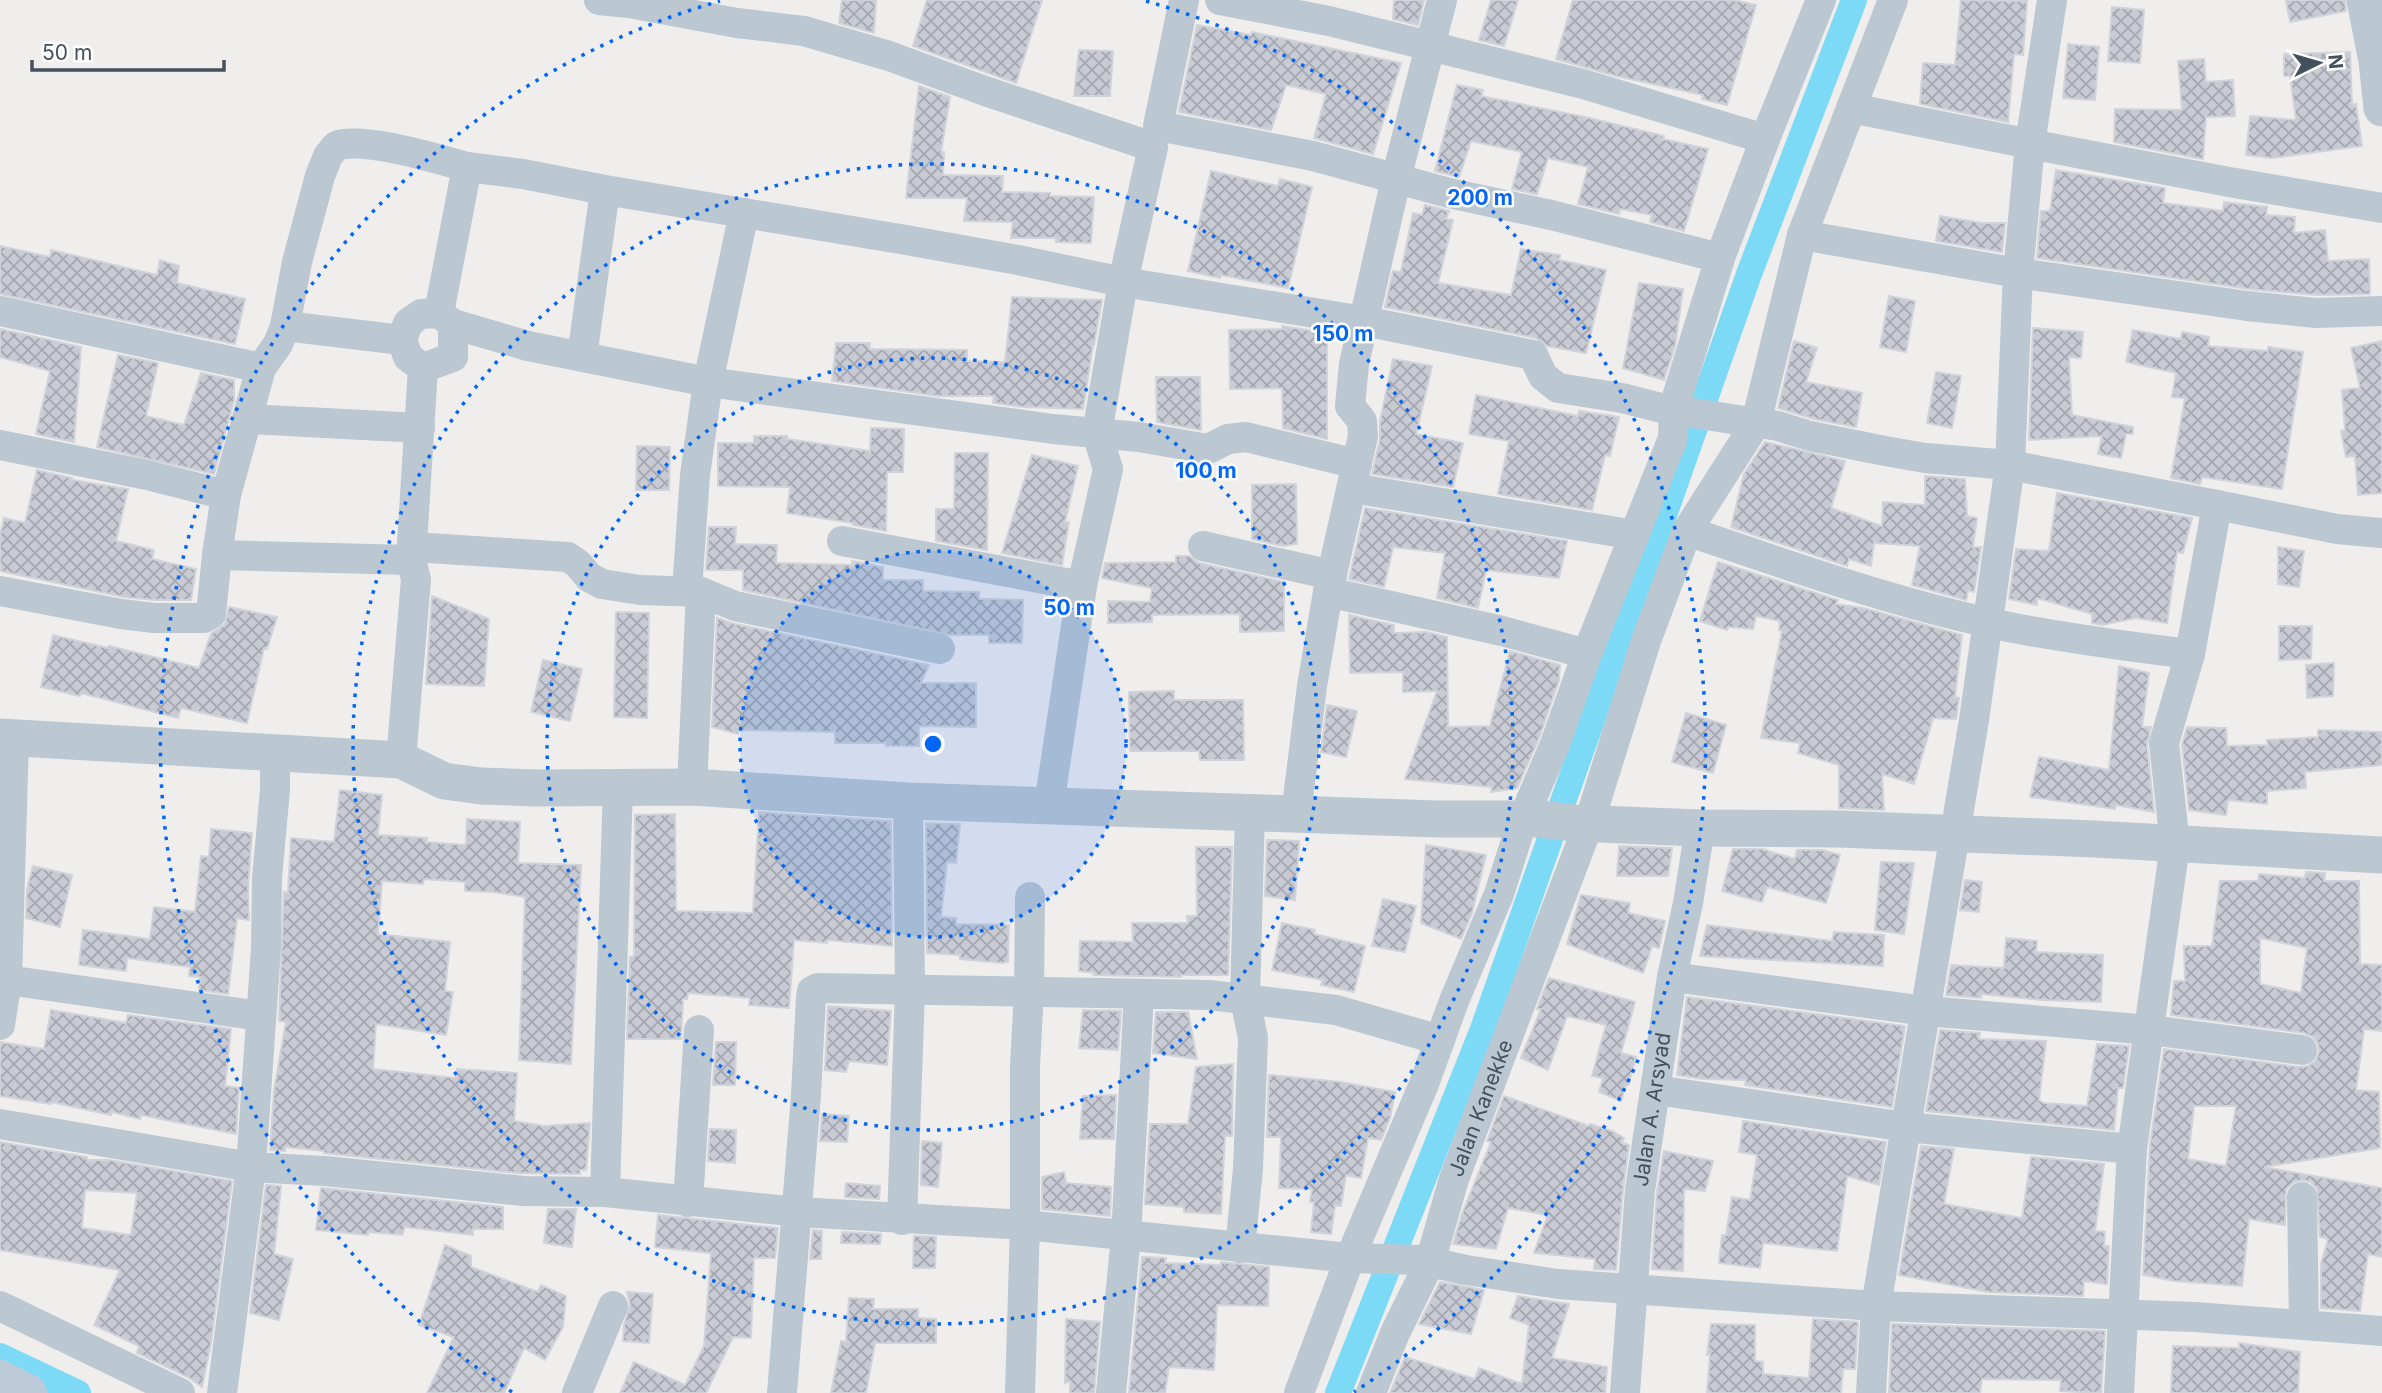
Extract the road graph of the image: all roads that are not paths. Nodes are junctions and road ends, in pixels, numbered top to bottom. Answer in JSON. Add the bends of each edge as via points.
{"nodes":[{"id":1,"x":599,"y":0,"type":"edge"},
{"id":2,"x":1184,"y":0,"type":"edge"},
{"id":3,"x":1220,"y":0,"type":"edge"},
{"id":4,"x":1443,"y":0,"type":"edge"},
{"id":5,"x":1821,"y":0,"type":"edge"},
{"id":6,"x":1893,"y":0,"type":"edge"},
{"id":7,"x":2052,"y":0,"type":"edge"},
{"id":8,"x":2365,"y":0,"type":"edge"},
{"id":9,"x":740,"y":11,"type":"edge"},
{"id":10,"x":1431,"y":47,"type":"junction"},
{"id":11,"x":2379,"y":62,"type":"edge"},
{"id":12,"x":1852,"y":108,"type":"junction"},
{"id":13,"x":2382,"y":108,"type":"edge"},
{"id":14,"x":1156,"y":136,"type":"junction"},
{"id":15,"x":1765,"y":139,"type":"junction"},
{"id":16,"x":2030,"y":144,"type":"junction"},
{"id":17,"x":467,"y":167,"type":"junction"},
{"id":18,"x":1396,"y":179,"type":"junction"},
{"id":19,"x":605,"y":190,"type":"junction"},
{"id":20,"x":2382,"y":208,"type":"edge"},
{"id":21,"x":744,"y":213,"type":"junction"},
{"id":22,"x":1802,"y":235,"type":"junction"},
{"id":23,"x":1720,"y":258,"type":"junction"},
{"id":24,"x":2018,"y":273,"type":"junction"},
{"id":25,"x":1123,"y":282,"type":"junction"},
{"id":26,"x":0,"y":311,"type":"edge"},
{"id":27,"x":2382,"y":311,"type":"edge"},
{"id":28,"x":446,"y":319,"type":"junction"},
{"id":29,"x":1364,"y":321,"type":"junction"},
{"id":30,"x":285,"y":326,"type":"junction"},
{"id":31,"x":402,"y":340,"type":"junction"},
{"id":32,"x":582,"y":357,"type":"junction"},
{"id":33,"x":261,"y":368,"type":"junction"},
{"id":34,"x":423,"y":368,"type":"junction"},
{"id":35,"x":708,"y":382,"type":"junction"},
{"id":36,"x":1678,"y":410,"type":"junction"},
{"id":37,"x":248,"y":419,"type":"junction"},
{"id":38,"x":1749,"y":423,"type":"junction"},
{"id":39,"x":420,"y":428,"type":"junction"},
{"id":40,"x":1097,"y":433,"type":"junction"},
{"id":41,"x":0,"y":445,"type":"edge"},
{"id":42,"x":2010,"y":466,"type":"junction"},
{"id":43,"x":1355,"y":476,"type":"junction"},
{"id":44,"x":226,"y":495,"type":"junction"},
{"id":45,"x":2217,"y":505,"type":"junction"},
{"id":46,"x":1687,"y":531,"type":"junction"},
{"id":47,"x":2382,"y":533,"type":"edge"},
{"id":48,"x":1634,"y":535,"type":"junction"},
{"id":49,"x":842,"y":541,"type":"dead end"},
{"id":50,"x":1203,"y":547,"type":"dead end"},
{"id":51,"x":412,"y":554,"type":"junction"},
{"id":52,"x":217,"y":555,"type":"junction"},
{"id":53,"x":1330,"y":584,"type":"junction"},
{"id":54,"x":1082,"y":586,"type":"junction"},
{"id":55,"x":0,"y":591,"type":"edge"},
{"id":56,"x":694,"y":591,"type":"junction"},
{"id":57,"x":1987,"y":622,"type":"junction"},
{"id":58,"x":940,"y":649,"type":"dead end"},
{"id":59,"x":1587,"y":654,"type":"junction"},
{"id":60,"x":2190,"y":654,"type":"junction"},
{"id":61,"x":7,"y":738,"type":"edge"},
{"id":62,"x":275,"y":751,"type":"junction"},
{"id":63,"x":401,"y":760,"type":"junction"},
{"id":64,"x":618,"y":786,"type":"junction"},
{"id":65,"x":692,"y":787,"type":"junction"},
{"id":66,"x":908,"y":801,"type":"junction"},
{"id":67,"x":1049,"y":806,"type":"junction"},
{"id":68,"x":1250,"y":812,"type":"junction"},
{"id":69,"x":1296,"y":814,"type":"junction"},
{"id":70,"x":1556,"y":821,"type":"junction"},
{"id":71,"x":1700,"y":828,"type":"junction"},
{"id":72,"x":1955,"y":836,"type":"junction"},
{"id":73,"x":2175,"y":845,"type":"junction"},
{"id":74,"x":2382,"y":855,"type":"edge"},
{"id":75,"x":1030,"y":897,"type":"dead end"},
{"id":76,"x":5,"y":965,"type":"edge"},
{"id":77,"x":1672,"y":977,"type":"junction"},
{"id":78,"x":910,"y":990,"type":"junction"},
{"id":79,"x":1029,"y":991,"type":"junction"},
{"id":80,"x":1139,"y":994,"type":"junction"},
{"id":81,"x":1245,"y":999,"type":"junction"},
{"id":82,"x":1926,"y":1012,"type":"junction"},
{"id":83,"x":261,"y":1016,"type":"junction"},
{"id":84,"x":0,"y":1025,"type":"edge"},
{"id":85,"x":699,"y":1030,"type":"dead end"},
{"id":86,"x":2150,"y":1030,"type":"junction"},
{"id":87,"x":1440,"y":1040,"type":"junction"},
{"id":88,"x":2302,"y":1050,"type":"dead end"},
{"id":89,"x":1656,"y":1090,"type":"junction"},
{"id":90,"x":0,"y":1124,"type":"edge"},
{"id":91,"x":1906,"y":1127,"type":"junction"},
{"id":92,"x":2132,"y":1149,"type":"junction"},
{"id":93,"x":251,"y":1167,"type":"junction"},
{"id":94,"x":605,"y":1192,"type":"junction"},
{"id":95,"x":2302,"y":1197,"type":"dead end"},
{"id":96,"x":688,"y":1202,"type":"junction"},
{"id":97,"x":798,"y":1212,"type":"junction"},
{"id":98,"x":902,"y":1220,"type":"junction"},
{"id":99,"x":1025,"y":1226,"type":"junction"},
{"id":100,"x":1126,"y":1237,"type":"junction"},
{"id":101,"x":1240,"y":1248,"type":"junction"},
{"id":102,"x":1359,"y":1258,"type":"junction"},
{"id":103,"x":1425,"y":1261,"type":"junction"},
{"id":104,"x":1633,"y":1288,"type":"junction"},
{"id":105,"x":0,"y":1306,"type":"edge"},
{"id":106,"x":613,"y":1306,"type":"dead end"},
{"id":107,"x":1876,"y":1306,"type":"junction"},
{"id":108,"x":2123,"y":1316,"type":"junction"},
{"id":109,"x":2304,"y":1325,"type":"junction"},
{"id":110,"x":2382,"y":1331,"type":"edge"},
{"id":111,"x":0,"y":1379,"type":"edge"},
{"id":112,"x":28,"y":1393,"type":"edge"},
{"id":113,"x":180,"y":1393,"type":"edge"},
{"id":114,"x":222,"y":1393,"type":"edge"},
{"id":115,"x":577,"y":1393,"type":"edge"},
{"id":116,"x":782,"y":1393,"type":"edge"},
{"id":117,"x":1020,"y":1393,"type":"edge"},
{"id":118,"x":1111,"y":1393,"type":"edge"},
{"id":119,"x":1299,"y":1393,"type":"edge"},
{"id":120,"x":1371,"y":1393,"type":"edge"},
{"id":121,"x":1625,"y":1393,"type":"edge"},
{"id":122,"x":1871,"y":1393,"type":"edge"},
{"id":123,"x":2119,"y":1393,"type":"edge"}],
"edges":[{"from":1,"to":9,"type":"street"},
{"from":2,"to":14,"type":"street"},
{"from":3,"to":10,"type":"street"},
{"from":4,"to":10,"type":"street"},
{"from":5,"to":15,"type":"street"},
{"from":6,"to":12,"type":"street"},
{"from":7,"to":16,"type":"street"},
{"from":8,"to":11,"type":"street"},
{"from":9,"to":14,"type":"street"},
{"from":10,"to":15,"type":"street","via":[[1583,84]]},
{"from":10,"to":18,"type":"street"},
{"from":11,"to":13,"type":"street"},
{"from":12,"to":16,"type":"street"},
{"from":12,"to":22,"type":"street"},
{"from":14,"to":18,"type":"street","via":[[1313,156]]},
{"from":14,"to":25,"type":"street"},
{"from":15,"to":23,"type":"street"},
{"from":16,"to":20,"type":"street"},
{"from":16,"to":24,"type":"street"},
{"from":17,"to":19,"type":"street"},
{"from":17,"to":28,"type":"street"},
{"from":17,"to":30,"type":"street","via":[[364,145],[336,146],[320,176]]},
{"from":18,"to":23,"type":"street"},
{"from":18,"to":29,"type":"street"},
{"from":19,"to":21,"type":"street"},
{"from":19,"to":32,"type":"street"},
{"from":21,"to":25,"type":"street"},
{"from":21,"to":35,"type":"street"},
{"from":22,"to":24,"type":"street"},
{"from":22,"to":38,"type":"street"},
{"from":23,"to":36,"type":"street"},
{"from":24,"to":27,"type":"street","via":[[2293,311]]},
{"from":24,"to":42,"type":"street"},
{"from":25,"to":29,"type":"street"},
{"from":25,"to":40,"type":"street"},
{"from":26,"to":33,"type":"street"},
{"from":28,"to":31,"type":"street","via":[[421,314],[408,324]]},
{"from":28,"to":32,"type":"street","via":[[528,346]]},
{"from":28,"to":34,"type":"street","via":[[453,357]]},
{"from":29,"to":36,"type":"street","via":[[1527,353],[1558,388]]},
{"from":29,"to":43,"type":"street","via":[[1350,387],[1351,410],[1363,426]]},
{"from":30,"to":31,"type":"street"},
{"from":30,"to":33,"type":"street"},
{"from":31,"to":34,"type":"street","via":[[408,357]]},
{"from":32,"to":35,"type":"street"},
{"from":33,"to":37,"type":"street"},
{"from":34,"to":39,"type":"street"},
{"from":35,"to":40,"type":"street"},
{"from":35,"to":56,"type":"street","via":[[695,475]]},
{"from":36,"to":38,"type":"street"},
{"from":36,"to":48,"type":"street","via":[[1673,438]]},
{"from":37,"to":39,"type":"street"},
{"from":37,"to":44,"type":"street"},
{"from":38,"to":42,"type":"street","via":[[1885,452]]},
{"from":38,"to":46,"type":"street"},
{"from":39,"to":51,"type":"street"},
{"from":40,"to":43,"type":"street","via":[[1208,449],[1228,439],[1246,437]]},
{"from":40,"to":54,"type":"street","via":[[1108,470]]},
{"from":41,"to":44,"type":"street"},
{"from":42,"to":45,"type":"street"},
{"from":42,"to":57,"type":"street"},
{"from":43,"to":48,"type":"street"},
{"from":43,"to":53,"type":"street"},
{"from":44,"to":52,"type":"street"},
{"from":45,"to":47,"type":"street","via":[[2337,529]]},
{"from":45,"to":60,"type":"street"},
{"from":46,"to":57,"type":"street","via":[[1832,579]]},
{"from":46,"to":70,"type":"street","via":[[1646,641]]},
{"from":48,"to":59,"type":"street"},
{"from":49,"to":54,"type":"street"},
{"from":50,"to":53,"type":"street"},
{"from":51,"to":52,"type":"street"},
{"from":51,"to":56,"type":"street","via":[[568,557],[602,584]]},
{"from":51,"to":63,"type":"street","via":[[415,579]]},
{"from":52,"to":55,"type":"street","via":[[211,614],[204,618],[121,614]]},
{"from":53,"to":59,"type":"street"},
{"from":53,"to":69,"type":"street"},
{"from":54,"to":67,"type":"street"},
{"from":56,"to":58,"type":"street","via":[[735,606]]},
{"from":56,"to":65,"type":"street"},
{"from":57,"to":60,"type":"street"},
{"from":57,"to":72,"type":"street"},
{"from":59,"to":70,"type":"street","via":[[1555,744]]},
{"from":60,"to":73,"type":"street","via":[[2164,743]]},
{"from":61,"to":62,"type":"street"},
{"from":61,"to":76,"type":"street"},
{"from":62,"to":63,"type":"street"},
{"from":62,"to":83,"type":"street"},
{"from":63,"to":64,"type":"street","via":[[443,781],[481,786]]},
{"from":64,"to":65,"type":"street"},
{"from":64,"to":94,"type":"street"},
{"from":65,"to":66,"type":"street"},
{"from":66,"to":67,"type":"street"},
{"from":66,"to":78,"type":"street"},
{"from":67,"to":68,"type":"street"},
{"from":68,"to":69,"type":"street"},
{"from":68,"to":81,"type":"street"},
{"from":69,"to":70,"type":"street"},
{"from":70,"to":71,"type":"street"},
{"from":70,"to":87,"type":"street","via":[[1499,894]]},
{"from":70,"to":103,"type":"street","name":"Jalan Kanekke","via":[[1454,1179]]},
{"from":71,"to":72,"type":"street"},
{"from":71,"to":77,"type":"street","name":"Jalan A. Arsyad"},
{"from":72,"to":73,"type":"street"},
{"from":72,"to":82,"type":"street"},
{"from":73,"to":74,"type":"street"},
{"from":73,"to":86,"type":"street"},
{"from":75,"to":79,"type":"street"},
{"from":76,"to":83,"type":"street"},
{"from":76,"to":84,"type":"street"},
{"from":77,"to":82,"type":"street"},
{"from":77,"to":89,"type":"street","name":"Jalan A. Arsyad"},
{"from":78,"to":79,"type":"street"},
{"from":78,"to":97,"type":"street","via":[[829,986],[812,991]]},
{"from":78,"to":98,"type":"street"},
{"from":79,"to":80,"type":"street"},
{"from":79,"to":99,"type":"street"},
{"from":80,"to":81,"type":"street"},
{"from":80,"to":100,"type":"street"},
{"from":81,"to":87,"type":"street","via":[[1336,1010]]},
{"from":81,"to":101,"type":"street","via":[[1253,1038]]},
{"from":82,"to":86,"type":"street"},
{"from":82,"to":91,"type":"street"},
{"from":83,"to":93,"type":"street"},
{"from":85,"to":96,"type":"street"},
{"from":86,"to":88,"type":"street"},
{"from":86,"to":92,"type":"street"},
{"from":87,"to":102,"type":"street","via":[[1377,1199]]},
{"from":89,"to":91,"type":"street"},
{"from":89,"to":104,"type":"street","name":"Jalan A. Arsyad","via":[[1640,1190]]},
{"from":90,"to":93,"type":"street"},
{"from":91,"to":92,"type":"street"},
{"from":91,"to":107,"type":"street"},
{"from":92,"to":108,"type":"street"},
{"from":93,"to":94,"type":"street","via":[[524,1191]]},
{"from":93,"to":114,"type":"street"},
{"from":94,"to":96,"type":"street"},
{"from":95,"to":109,"type":"street"},
{"from":96,"to":97,"type":"street"},
{"from":97,"to":98,"type":"street"},
{"from":97,"to":116,"type":"street"},
{"from":98,"to":99,"type":"street"},
{"from":99,"to":100,"type":"street"},
{"from":99,"to":117,"type":"street"},
{"from":100,"to":101,"type":"street"},
{"from":100,"to":118,"type":"street"},
{"from":101,"to":102,"type":"street"},
{"from":102,"to":103,"type":"street"},
{"from":102,"to":119,"type":"street"},
{"from":103,"to":104,"type":"street","via":[[1558,1284]]},
{"from":103,"to":120,"type":"street","name":"Jalan Kanekke"},
{"from":104,"to":107,"type":"street"},
{"from":104,"to":121,"type":"street","name":"Jalan A. Arsyad"},
{"from":105,"to":113,"type":"street"},
{"from":106,"to":115,"type":"street"},
{"from":107,"to":108,"type":"street"},
{"from":107,"to":122,"type":"street"},
{"from":108,"to":109,"type":"street"},
{"from":108,"to":123,"type":"street"},
{"from":109,"to":110,"type":"street"},
{"from":111,"to":112,"type":"main road"}]}
